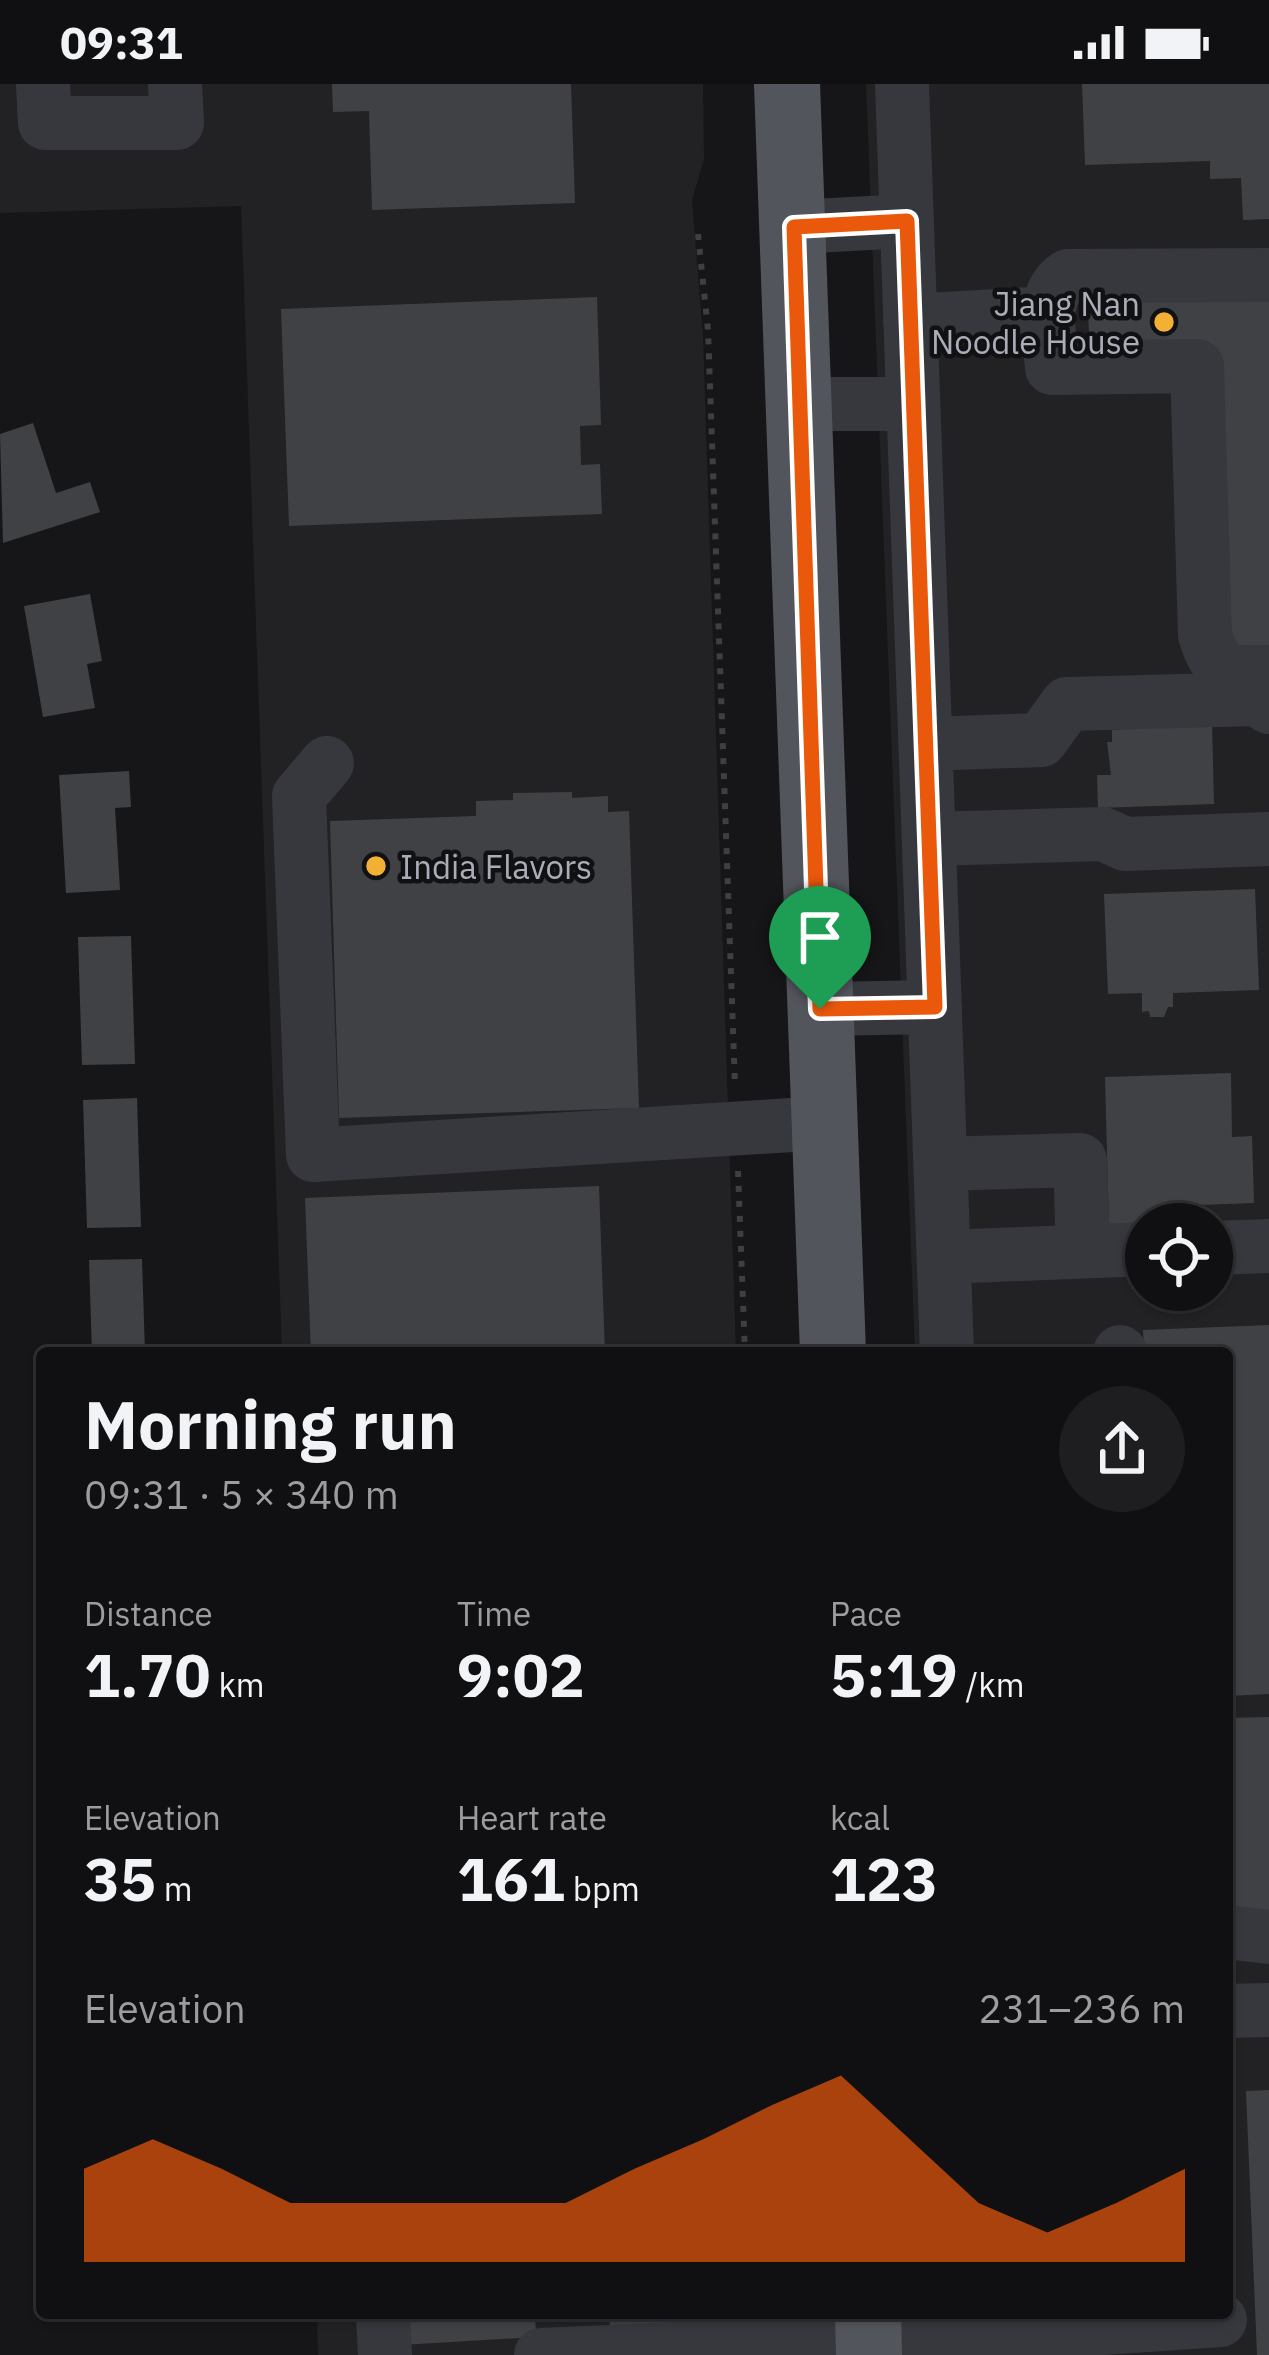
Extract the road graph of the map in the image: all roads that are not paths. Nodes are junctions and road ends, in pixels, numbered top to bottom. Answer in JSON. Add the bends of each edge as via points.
{"nodes":[{"id":1,"x":43,"y":84,"type":"edge"},
{"id":2,"x":175,"y":84,"type":"edge"},
{"id":3,"x":787,"y":84,"type":"edge"},
{"id":4,"x":902,"y":84,"type":"edge"},
{"id":5,"x":907,"y":221,"type":"junction"},
{"id":6,"x":794,"y":227,"type":"junction"},
{"id":7,"x":1269,"y":275,"type":"edge"},
{"id":8,"x":1048,"y":313,"type":"junction"},
{"id":9,"x":910,"y":321,"type":"junction"},
{"id":10,"x":798,"y":404,"type":"junction"},
{"id":11,"x":913,"y":404,"type":"junction"},
{"id":12,"x":1269,"y":672,"type":"edge"},
{"id":13,"x":1269,"y":707,"type":"edge"},
{"id":14,"x":926,"y":745,"type":"junction"},
{"id":15,"x":327,"y":764,"type":"dead end"},
{"id":16,"x":1269,"y":819,"type":"edge"},
{"id":17,"x":1103,"y":833,"type":"junction"},
{"id":18,"x":929,"y":839,"type":"junction"},
{"id":19,"x":1269,"y":839,"type":"edge"},
{"id":20,"x":935,"y":1007,"type":"junction"},
{"id":21,"x":820,"y":1009,"type":"junction"},
{"id":22,"x":824,"y":1123,"type":"junction"},
{"id":23,"x":941,"y":1164,"type":"junction"},
{"id":24,"x":1269,"y":1246,"type":"edge"},
{"id":25,"x":1233,"y":1247,"type":"edge"},
{"id":26,"x":1125,"y":1249,"type":"edge"},
{"id":27,"x":1083,"y":1250,"type":"junction"},
{"id":28,"x":944,"y":1257,"type":"junction"},
{"id":29,"x":833,"y":1347,"type":"edge"},
{"id":30,"x":947,"y":1347,"type":"edge"},
{"id":31,"x":1233,"y":1933,"type":"edge"},
{"id":32,"x":1269,"y":1937,"type":"edge"},
{"id":33,"x":1269,"y":2010,"type":"edge"},
{"id":34,"x":1233,"y":2012,"type":"edge"},
{"id":35,"x":383,"y":2319,"type":"edge"},
{"id":36,"x":1220,"y":2329,"type":"edge"},
{"id":37,"x":1011,"y":2334,"type":"edge"},
{"id":38,"x":869,"y":2336,"type":"edge"},
{"id":39,"x":570,"y":2340,"type":"edge"},
{"id":40,"x":385,"y":2355,"type":"edge"}],
"edges":[{"from":1,"to":2,"type":"street","via":[[45,123],[177,123]]},
{"from":3,"to":6,"type":"main road"},
{"from":4,"to":5,"type":"street"},
{"from":5,"to":6,"type":"street"},
{"from":5,"to":9,"type":"street"},
{"from":6,"to":10,"type":"main road"},
{"from":7,"to":8,"type":"street","via":[[1068,276],[1056,285]]},
{"from":8,"to":9,"type":"street"},
{"from":8,"to":12,"type":"street","via":[[1052,368],[1196,367],[1205,635],[1226,670]]},
{"from":9,"to":11,"type":"street"},
{"from":10,"to":11,"type":"street"},
{"from":10,"to":21,"type":"main road"},
{"from":11,"to":14,"type":"street"},
{"from":13,"to":14,"type":"street","via":[[1257,699],[1066,704],[1041,740]]},
{"from":14,"to":18,"type":"street"},
{"from":15,"to":22,"type":"street","via":[[298,796],[314,1155]]},
{"from":16,"to":17,"type":"street","via":[[1122,824]]},
{"from":17,"to":18,"type":"street"},
{"from":17,"to":19,"type":"street","via":[[1125,844]]},
{"from":18,"to":20,"type":"street"},
{"from":20,"to":21,"type":"street"},
{"from":20,"to":23,"type":"street"},
{"from":21,"to":22,"type":"main road"},
{"from":22,"to":29,"type":"main road"},
{"from":23,"to":27,"type":"street","via":[[1080,1160]]},
{"from":23,"to":28,"type":"street"},
{"from":24,"to":25,"type":"street"},
{"from":26,"to":27,"type":"street"},
{"from":27,"to":28,"type":"street"},
{"from":28,"to":30,"type":"street"},
{"from":31,"to":32,"type":"street"},
{"from":33,"to":34,"type":"street"},
{"from":35,"to":40,"type":"street"},
{"from":36,"to":37,"type":"street"},
{"from":37,"to":38,"type":"street"},
{"from":38,"to":39,"type":"street"}]}
